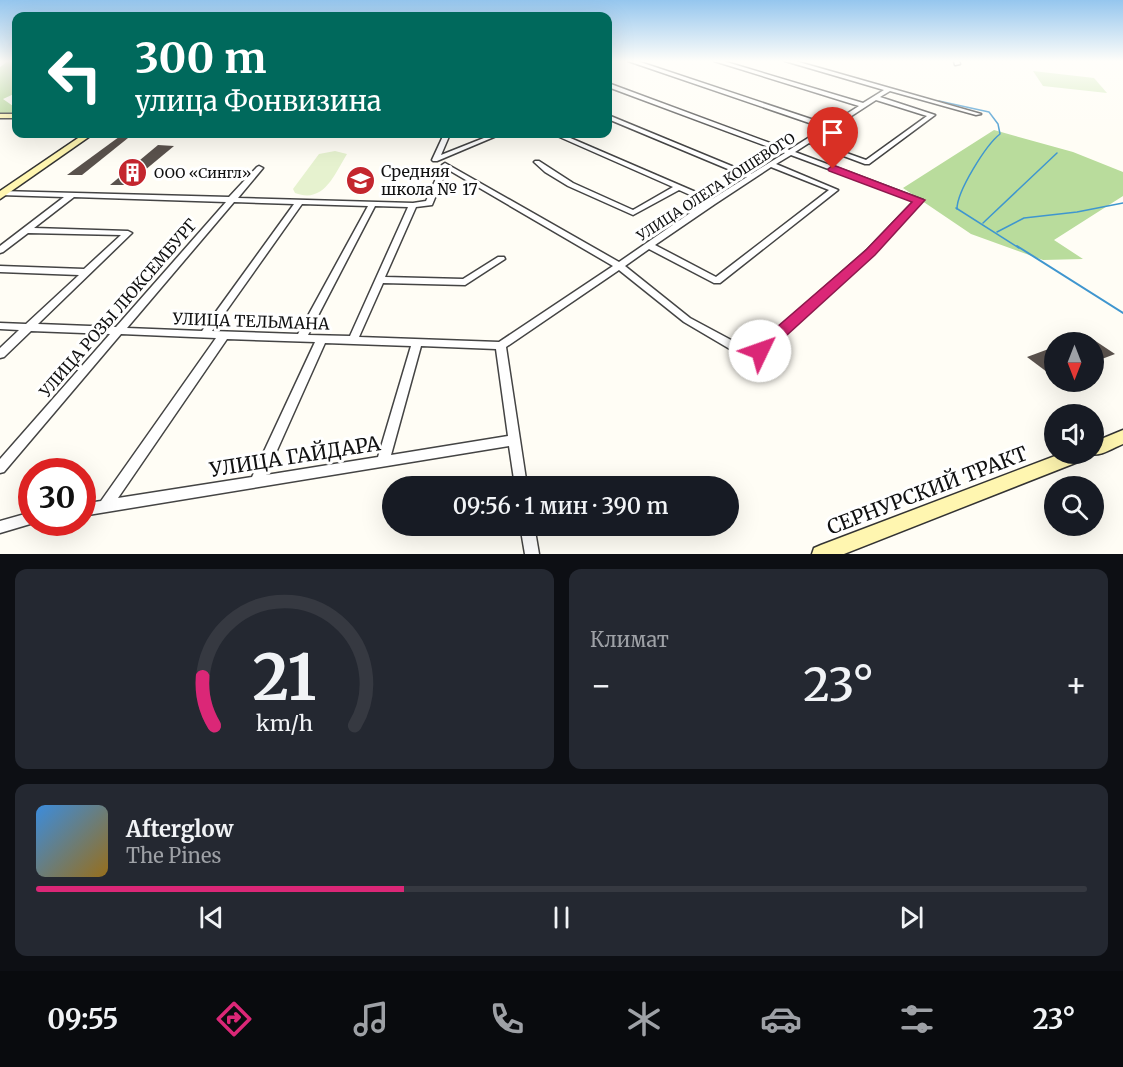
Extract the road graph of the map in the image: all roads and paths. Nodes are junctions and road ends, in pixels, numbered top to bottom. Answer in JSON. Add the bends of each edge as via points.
{"nodes":[{"id":1,"x":613,"y":87,"type":"edge"},
{"id":2,"x":706,"y":87,"type":"edge"},
{"id":3,"x":800,"y":87,"type":"edge"},
{"id":4,"x":877,"y":87,"type":"edge"},
{"id":5,"x":888,"y":90,"type":"junction"},
{"id":6,"x":876,"y":98,"type":"junction"},
{"id":7,"x":862,"y":105,"type":"junction"},
{"id":8,"x":978,"y":114,"type":"dead end"},
{"id":9,"x":612,"y":119,"type":"edge"},
{"id":10,"x":828,"y":127,"type":"junction"},
{"id":11,"x":83,"y":138,"type":"edge"},
{"id":12,"x":445,"y":138,"type":"edge"},
{"id":13,"x":488,"y":138,"type":"edge"},
{"id":14,"x":566,"y":138,"type":"edge"},
{"id":15,"x":808,"y":141,"type":"junction"},
{"id":16,"x":790,"y":153,"type":"junction"},
{"id":17,"x":537,"y":162,"type":"dead end"},
{"id":18,"x":771,"y":165,"type":"junction"},
{"id":19,"x":260,"y":168,"type":"dead end"},
{"id":20,"x":753,"y":177,"type":"junction"},
{"id":21,"x":678,"y":187,"type":"junction"},
{"id":22,"x":1,"y":194,"type":"edge"},
{"id":23,"x":72,"y":195,"type":"junction"},
{"id":24,"x":232,"y":200,"type":"junction"},
{"id":25,"x":300,"y":201,"type":"junction"},
{"id":26,"x":712,"y":202,"type":"junction"},
{"id":27,"x":373,"y":203,"type":"junction"},
{"id":28,"x":413,"y":204,"type":"junction"},
{"id":29,"x":26,"y":230,"type":"junction"},
{"id":30,"x":649,"y":245,"type":"junction"},
{"id":31,"x":0,"y":250,"type":"edge"},
{"id":32,"x":501,"y":260,"type":"dead end"},
{"id":33,"x":618,"y":265,"type":"junction"},
{"id":34,"x":0,"y":269,"type":"edge"},
{"id":35,"x":86,"y":272,"type":"junction"},
{"id":36,"x":379,"y":280,"type":"junction"},
{"id":37,"x":0,"y":326,"type":"edge"},
{"id":38,"x":28,"y":327,"type":"junction"},
{"id":39,"x":119,"y":331,"type":"junction"},
{"id":40,"x":205,"y":334,"type":"junction"},
{"id":41,"x":224,"y":335,"type":"junction"},
{"id":42,"x":301,"y":338,"type":"junction"},
{"id":43,"x":322,"y":339,"type":"junction"},
{"id":44,"x":352,"y":340,"type":"junction"},
{"id":45,"x":417,"y":343,"type":"junction"},
{"id":46,"x":501,"y":346,"type":"junction"},
{"id":47,"x":0,"y":354,"type":"edge"},
{"id":48,"x":1123,"y":437,"type":"edge"},
{"id":49,"x":514,"y":440,"type":"junction"},
{"id":50,"x":1104,"y":445,"type":"edge"},
{"id":51,"x":1123,"y":446,"type":"edge"},
{"id":52,"x":1104,"y":447,"type":"edge"},
{"id":53,"x":382,"y":461,"type":"junction"},
{"id":54,"x":1054,"y":464,"type":"edge"},
{"id":55,"x":0,"y":468,"type":"edge"},
{"id":56,"x":519,"y":476,"type":"edge"},
{"id":57,"x":256,"y":482,"type":"junction"},
{"id":58,"x":104,"y":507,"type":"junction"},
{"id":59,"x":96,"y":508,"type":"edge"},
{"id":60,"x":18,"y":522,"type":"edge"},
{"id":61,"x":0,"y":527,"type":"edge"},
{"id":62,"x":529,"y":536,"type":"edge"},
{"id":63,"x":532,"y":554,"type":"edge"},
{"id":64,"x":821,"y":554,"type":"edge"}],
"edges":[{"from":1,"to":16,"type":"street"},
{"from":2,"to":10,"type":"street"},
{"from":3,"to":7,"type":"street"},
{"from":4,"to":5,"type":"street"},
{"from":5,"to":6,"type":"street","name":"УЛИЦА ОЛЕГА КОШЕВОГО"},
{"from":5,"to":8,"type":"street"},
{"from":6,"to":7,"type":"street","name":"УЛИЦА ОЛЕГА КОШЕВОГО"},
{"from":6,"to":15,"type":"street","via":[[933,115],[867,163]]},
{"from":7,"to":10,"type":"street","name":"УЛИЦА ОЛЕГА КОШЕВОГО"},
{"from":9,"to":20,"type":"street"},
{"from":10,"to":15,"type":"street","name":"УЛИЦА ОЛЕГА КОШЕВОГО"},
{"from":11,"to":22,"type":"main road"},
{"from":12,"to":13,"type":"street","via":[[435,160]]},
{"from":14,"to":21,"type":"street"},
{"from":15,"to":16,"type":"street","name":"УЛИЦА ОЛЕГА КОШЕВОГО"},
{"from":16,"to":18,"type":"street","name":"УЛИЦА ОЛЕГА КОШЕВОГО"},
{"from":16,"to":33,"type":"street","via":[[920,200],[870,252],[760,351],[744,352],[687,320]]},
{"from":17,"to":21,"type":"street","via":[[633,213]]},
{"from":18,"to":20,"type":"street","name":"УЛИЦА ОЛЕГА КОШЕВОГО"},
{"from":18,"to":30,"type":"street","via":[[834,190],[717,281]]},
{"from":19,"to":24,"type":"street","name":"УЛИЦА РОЗЫ ЛЮКСЕМБУРГ"},
{"from":20,"to":26,"type":"street","name":"УЛИЦА ОЛЕГА КОШЕВОГО"},
{"from":21,"to":26,"type":"street"},
{"from":22,"to":23,"type":"street"},
{"from":23,"to":24,"type":"street"},
{"from":23,"to":29,"type":"street"},
{"from":24,"to":25,"type":"street"},
{"from":24,"to":39,"type":"street","name":"УЛИЦА РОЗЫ ЛЮКСЕМБУРГ"},
{"from":25,"to":27,"type":"street"},
{"from":25,"to":40,"type":"street"},
{"from":26,"to":30,"type":"street","name":"УЛИЦА ОЛЕГА КОШЕВОГО"},
{"from":27,"to":28,"type":"street"},
{"from":27,"to":42,"type":"street"},
{"from":28,"to":33,"type":"street","via":[[429,203],[444,165]]},
{"from":28,"to":36,"type":"street"},
{"from":29,"to":31,"type":"street"},
{"from":29,"to":35,"type":"street","via":[[128,233]]},
{"from":30,"to":33,"type":"street","name":"УЛИЦА ОЛЕГА КОШЕВОГО"},
{"from":32,"to":36,"type":"street","via":[[465,282]]},
{"from":33,"to":46,"type":"street","name":"УЛИЦА ОЛЕГА КОШЕВОГО"},
{"from":34,"to":35,"type":"street"},
{"from":35,"to":38,"type":"street"},
{"from":36,"to":44,"type":"street"},
{"from":37,"to":38,"type":"street","name":"УЛИЦА ТЕЛЬМАНА"},
{"from":38,"to":39,"type":"street","name":"УЛИЦА ТЕЛЬМАНА"},
{"from":38,"to":47,"type":"street"},
{"from":39,"to":40,"type":"street","name":"УЛИЦА ТЕЛЬМАНА"},
{"from":39,"to":55,"type":"street","name":"УЛИЦА РОЗЫ ЛЮКСЕМБУРГ"},
{"from":40,"to":41,"type":"street","name":"УЛИЦА ТЕЛЬМАНА"},
{"from":41,"to":42,"type":"street","name":"УЛИЦА ТЕЛЬМАНА"},
{"from":41,"to":58,"type":"street"},
{"from":42,"to":43,"type":"street","name":"УЛИЦА ТЕЛЬМАНА"},
{"from":43,"to":44,"type":"street","name":"УЛИЦА ТЕЛЬМАНА"},
{"from":43,"to":57,"type":"street"},
{"from":44,"to":45,"type":"street","name":"УЛИЦА ТЕЛЬМАНА"},
{"from":45,"to":46,"type":"street","name":"УЛИЦА ТЕЛЬМАНА"},
{"from":45,"to":53,"type":"street"},
{"from":46,"to":49,"type":"street"},
{"from":48,"to":50,"type":"main road"},
{"from":49,"to":53,"type":"street","name":"УЛИЦА ГАЙДАРА"},
{"from":49,"to":56,"type":"street"},
{"from":51,"to":52,"type":"main road"},
{"from":53,"to":57,"type":"street","name":"УЛИЦА ГАЙДАРА"},
{"from":54,"to":64,"type":"main road","name":"СЕРНУРСКИЙ ТРАКТ"},
{"from":57,"to":58,"type":"street","name":"УЛИЦА ГАЙДАРА"},
{"from":58,"to":59,"type":"street","name":"УЛИЦА ГАЙДАРА"},
{"from":60,"to":61,"type":"street"},
{"from":62,"to":63,"type":"street"}]}
